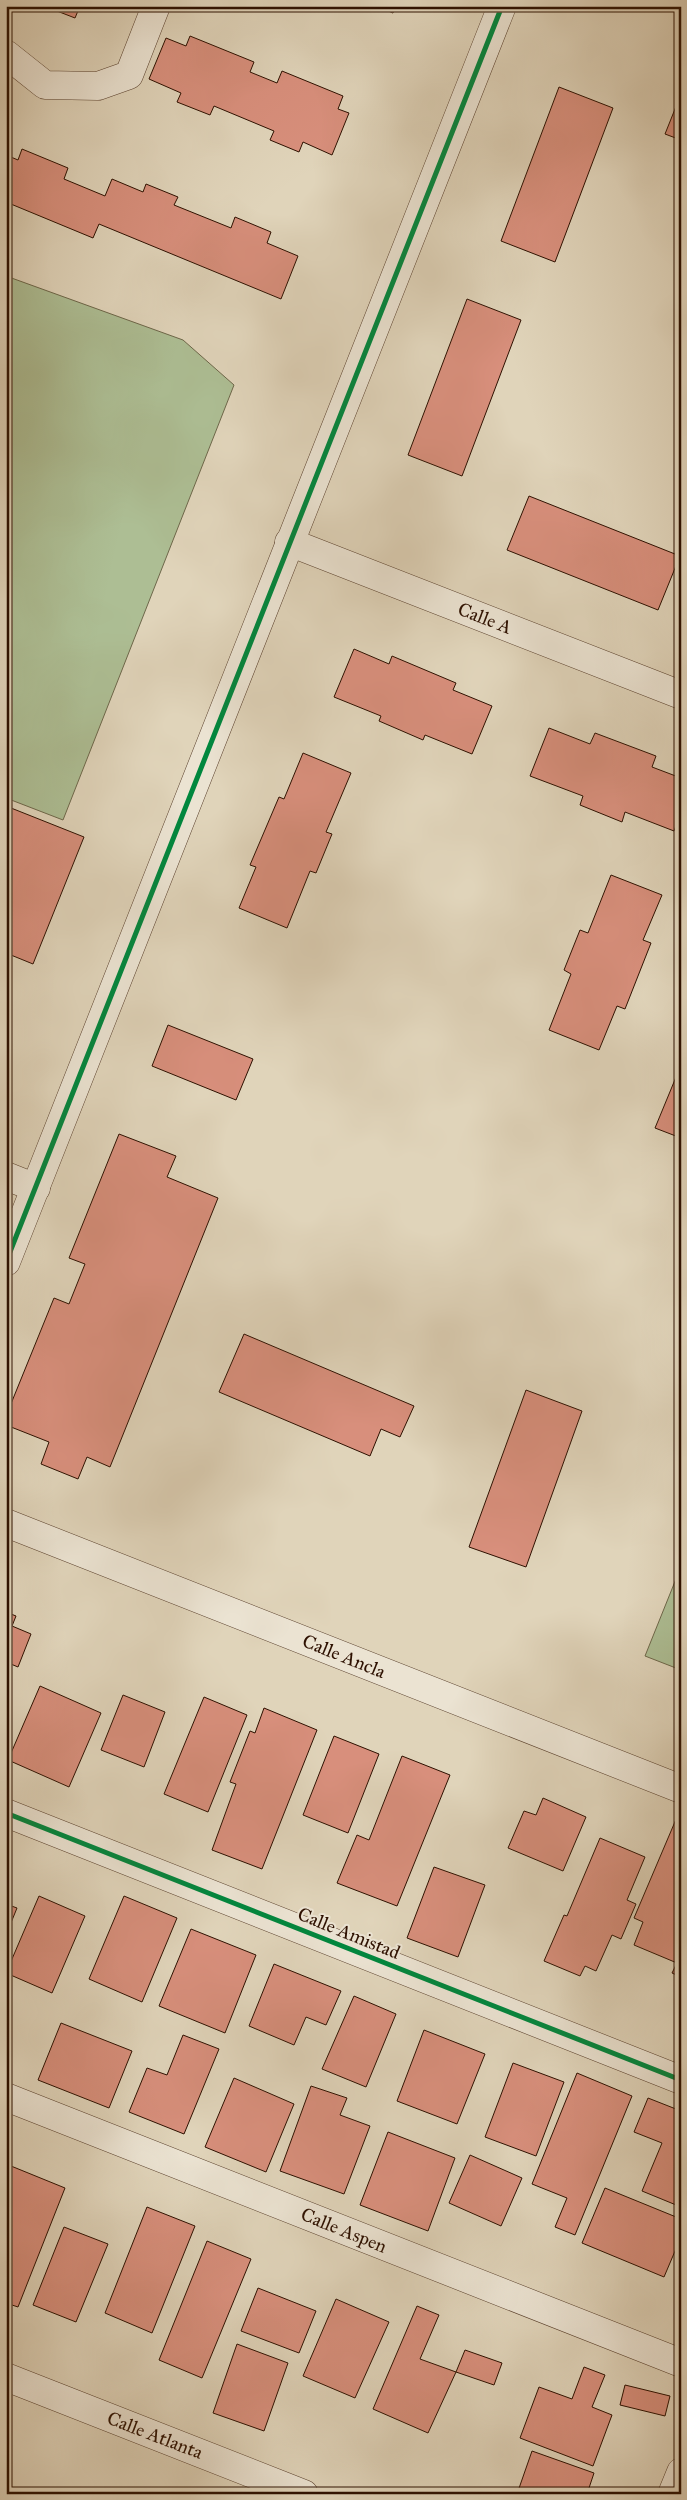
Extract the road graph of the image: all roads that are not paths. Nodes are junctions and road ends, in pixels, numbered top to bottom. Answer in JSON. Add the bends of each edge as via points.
{"nodes":[{"id":1,"x":156,"y":6,"type":"edge"},
{"id":2,"x":502,"y":6,"type":"edge"},
{"id":3,"x":6,"y":54,"type":"edge"},
{"id":4,"x":289,"y":542,"type":"junction"},
{"id":5,"x":681,"y":694,"type":"edge"},
{"id":6,"x":6,"y":1176,"type":"edge"},
{"id":7,"x":36,"y":1188,"type":"junction"},
{"id":8,"x":6,"y":1262,"type":"edge"},
{"id":9,"x":6,"y":1523,"type":"edge"},
{"id":10,"x":681,"y":1788,"type":"edge"},
{"id":11,"x":6,"y":1813,"type":"edge"},
{"id":12,"x":681,"y":2080,"type":"edge"},
{"id":13,"x":6,"y":2097,"type":"edge"},
{"id":14,"x":681,"y":2363,"type":"edge"},
{"id":15,"x":6,"y":2377,"type":"edge"},
{"id":16,"x":681,"y":2472,"type":"edge"},
{"id":17,"x":304,"y":2494,"type":"edge"},
{"id":18,"x":672,"y":2494,"type":"edge"}],
"edges":[{"from":1,"to":3,"type":"street","via":[[129,75],[98,86],[45,85]]},
{"from":2,"to":4,"type":"street"},
{"from":4,"to":5,"type":"street","name":"Calle A"},
{"from":4,"to":7,"type":"street"},
{"from":6,"to":7,"type":"street"},
{"from":7,"to":8,"type":"street"},
{"from":9,"to":10,"type":"street","name":"Calle Ancla"},
{"from":11,"to":12,"type":"street","name":"Calle Amistad"},
{"from":13,"to":14,"type":"street","name":"Calle Aspen"},
{"from":15,"to":17,"type":"street","name":"Calle Atlanta"},
{"from":16,"to":18,"type":"street"}]}
